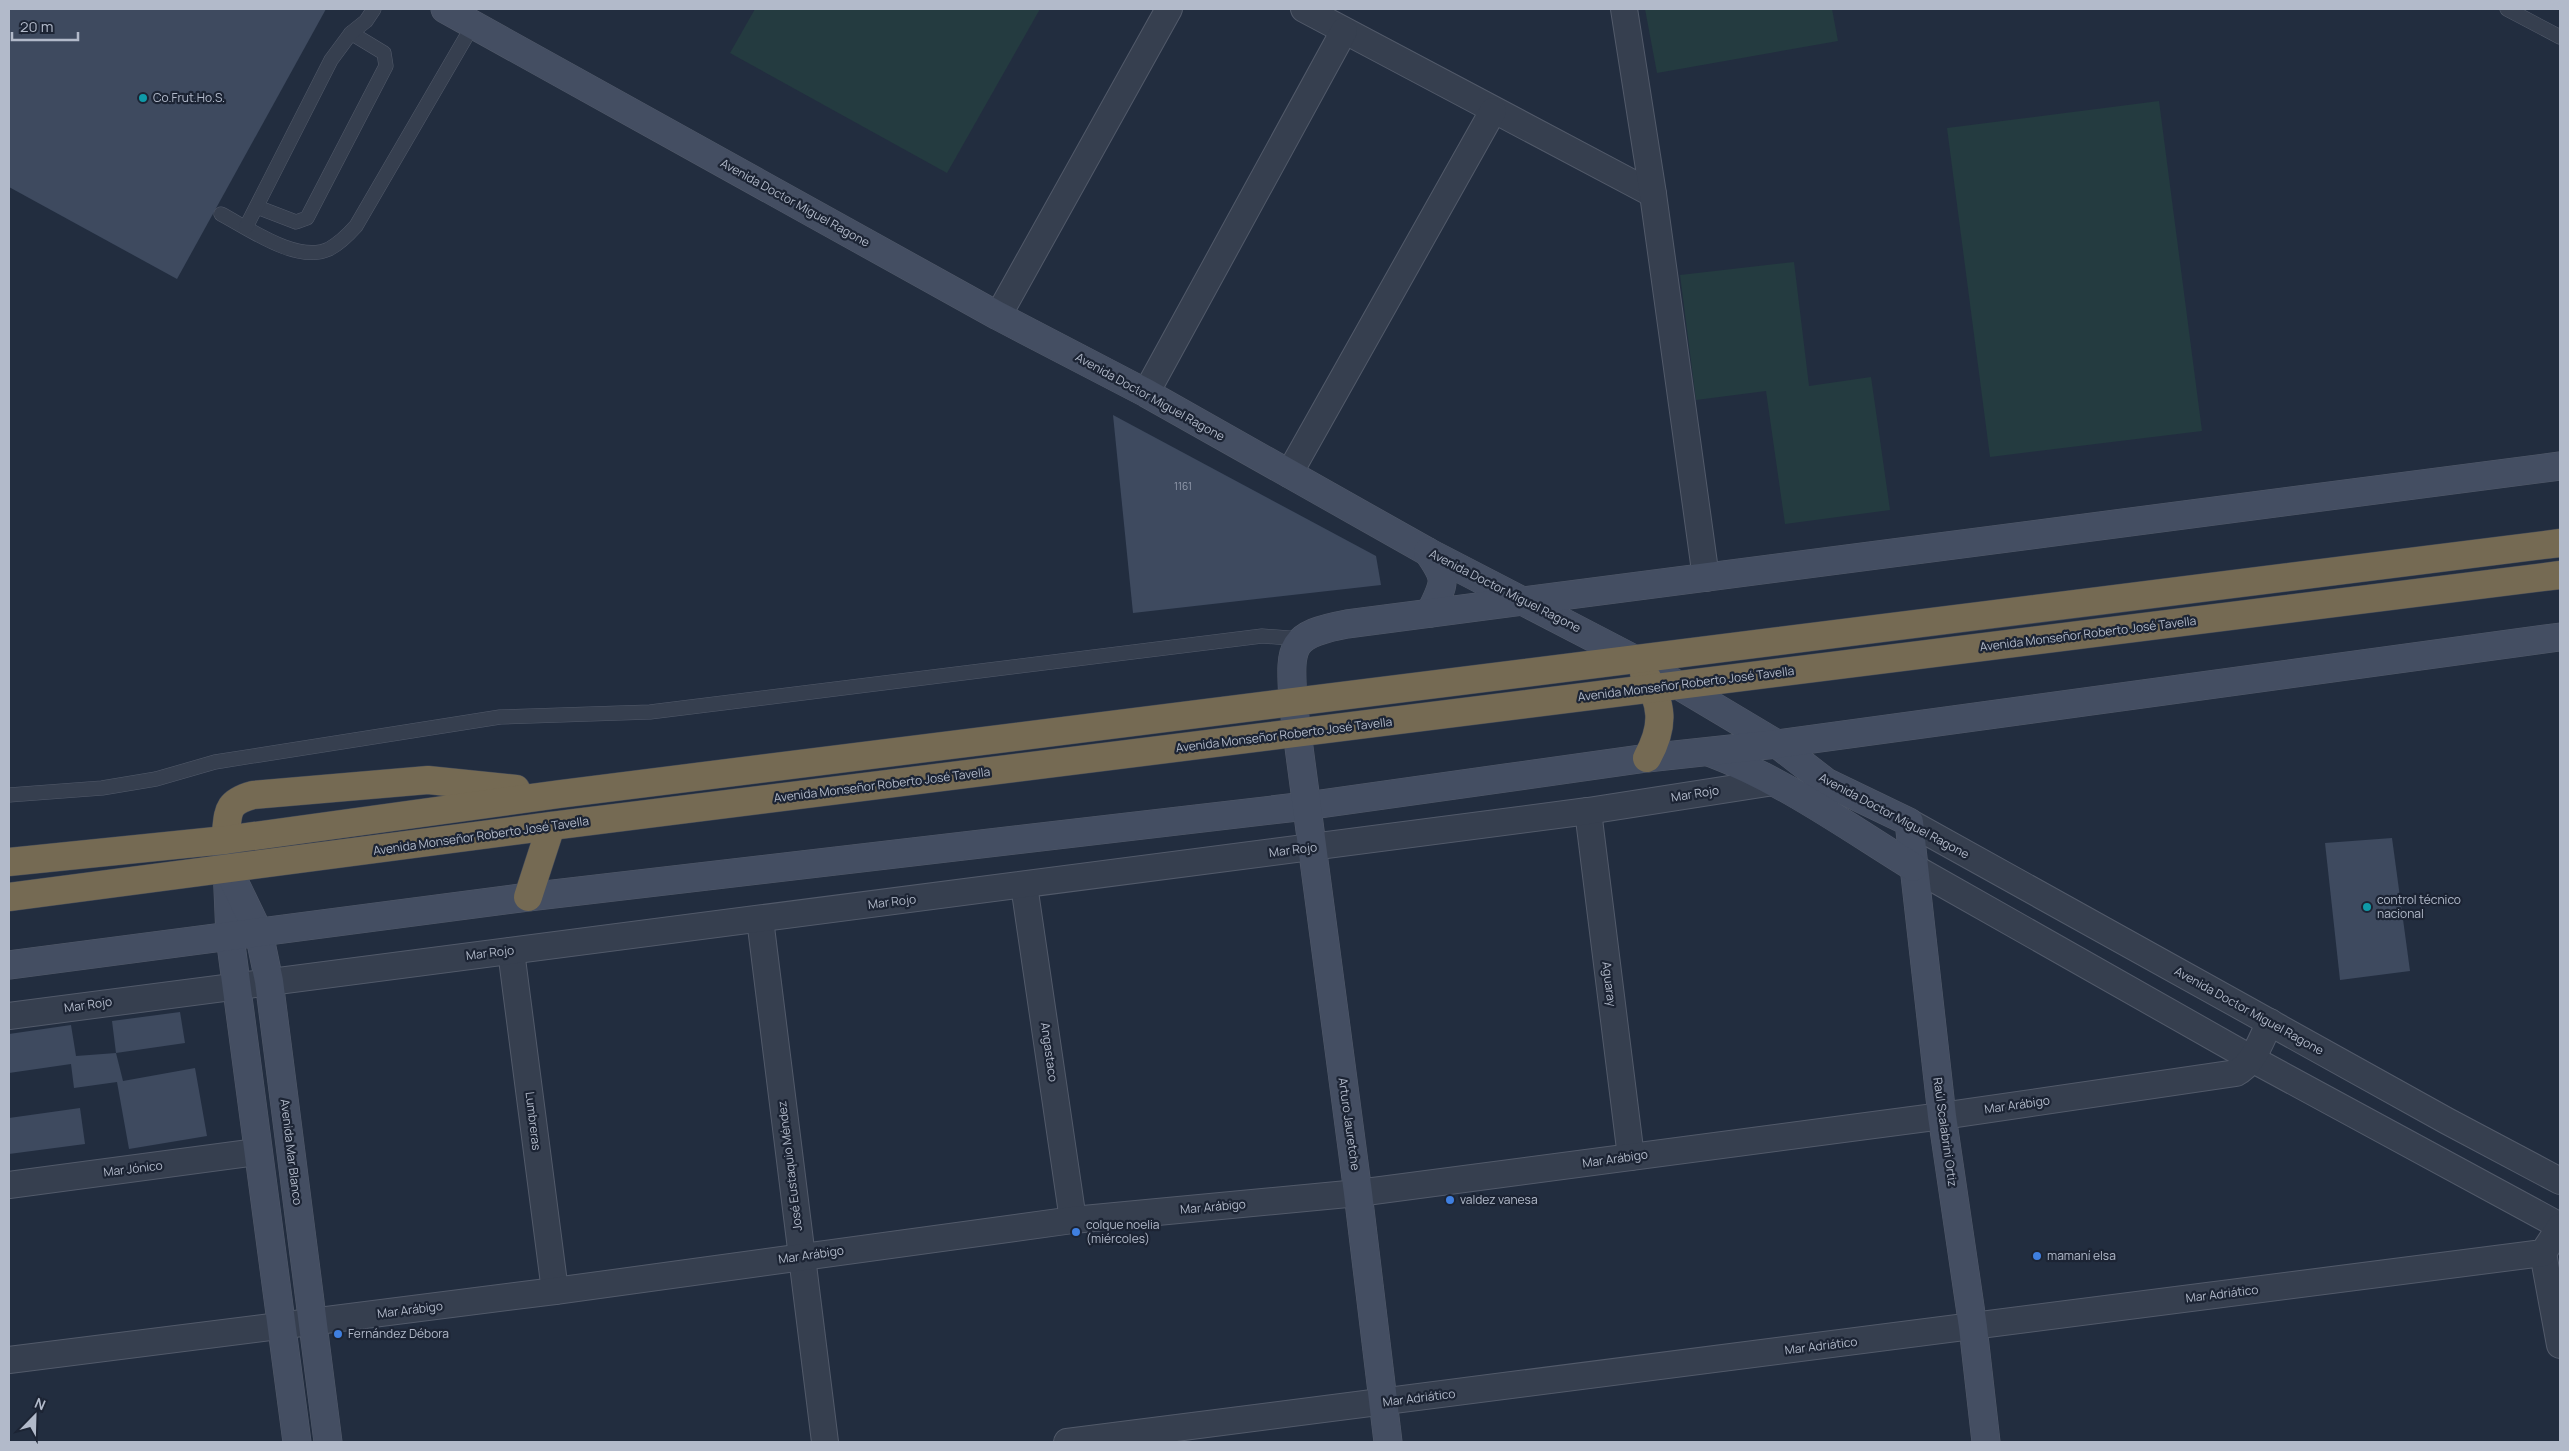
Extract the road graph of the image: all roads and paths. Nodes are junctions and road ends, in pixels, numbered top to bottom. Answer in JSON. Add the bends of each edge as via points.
{"nodes":[{"id":1,"x":374,"y":9,"type":"edge"},
{"id":2,"x":445,"y":9,"type":"edge"},
{"id":3,"x":1169,"y":9,"type":"edge"},
{"id":4,"x":1304,"y":9,"type":"edge"},
{"id":5,"x":1624,"y":9,"type":"edge"},
{"id":6,"x":2507,"y":9,"type":"edge"},
{"id":7,"x":473,"y":24,"type":"junction"},
{"id":8,"x":1344,"y":31,"type":"junction"},
{"id":9,"x":351,"y":33,"type":"junction"},
{"id":10,"x":2560,"y":37,"type":"edge"},
{"id":11,"x":1493,"y":111,"type":"junction"},
{"id":12,"x":1653,"y":194,"type":"junction"},
{"id":13,"x":257,"y":206,"type":"junction"},
{"id":14,"x":221,"y":214,"type":"dead end"},
{"id":15,"x":246,"y":227,"type":"junction"},
{"id":16,"x":998,"y":316,"type":"junction"},
{"id":17,"x":1146,"y":392,"type":"junction"},
{"id":18,"x":2560,"y":466,"type":"edge"},
{"id":19,"x":1289,"y":474,"type":"junction"},
{"id":20,"x":2560,"y":543,"type":"edge"},
{"id":21,"x":1428,"y":552,"type":"junction"},
{"id":22,"x":2560,"y":575,"type":"edge"},
{"id":23,"x":1706,"y":578,"type":"junction"},
{"id":24,"x":1527,"y":601,"type":"junction"},
{"id":25,"x":1430,"y":613,"type":"junction"},
{"id":26,"x":2560,"y":638,"type":"edge"},
{"id":27,"x":1302,"y":639,"type":"junction"},
{"id":28,"x":1636,"y":660,"type":"junction"},
{"id":29,"x":1682,"y":686,"type":"junction"},
{"id":30,"x":1654,"y":689,"type":"junction"},
{"id":31,"x":1293,"y":702,"type":"junction"},
{"id":32,"x":1298,"y":733,"type":"junction"},
{"id":33,"x":1778,"y":744,"type":"junction"},
{"id":34,"x":1710,"y":752,"type":"junction"},
{"id":35,"x":1647,"y":758,"type":"junction"},
{"id":36,"x":1774,"y":782,"type":"junction"},
{"id":37,"x":560,"y":794,"type":"junction"},
{"id":38,"x":9,"y":795,"type":"edge"},
{"id":39,"x":1306,"y":806,"type":"junction"},
{"id":40,"x":1588,"y":811,"type":"junction"},
{"id":41,"x":1909,"y":822,"type":"junction"},
{"id":42,"x":551,"y":826,"type":"junction"},
{"id":43,"x":225,"y":840,"type":"junction"},
{"id":44,"x":1311,"y":847,"type":"junction"},
{"id":45,"x":9,"y":862,"type":"edge"},
{"id":46,"x":1914,"y":867,"type":"junction"},
{"id":47,"x":228,"y":869,"type":"junction"},
{"id":48,"x":1024,"y":885,"type":"junction"},
{"id":49,"x":9,"y":897,"type":"edge"},
{"id":50,"x":528,"y":897,"type":"junction"},
{"id":51,"x":760,"y":918,"type":"junction"},
{"id":52,"x":259,"y":932,"type":"junction"},
{"id":53,"x":230,"y":937,"type":"junction"},
{"id":54,"x":511,"y":951,"type":"junction"},
{"id":55,"x":9,"y":965,"type":"edge"},
{"id":56,"x":269,"y":981,"type":"junction"},
{"id":57,"x":237,"y":984,"type":"junction"},
{"id":58,"x":9,"y":1016,"type":"edge"},
{"id":59,"x":2270,"y":1022,"type":"junction"},
{"id":60,"x":2252,"y":1059,"type":"junction"},
{"id":61,"x":1942,"y":1116,"type":"junction"},
{"id":62,"x":257,"y":1152,"type":"junction"},
{"id":63,"x":1630,"y":1157,"type":"junction"},
{"id":64,"x":2560,"y":1181,"type":"edge"},
{"id":65,"x":9,"y":1185,"type":"edge"},
{"id":66,"x":1358,"y":1193,"type":"junction"},
{"id":67,"x":1073,"y":1220,"type":"junction"},
{"id":68,"x":2560,"y":1227,"type":"edge"},
{"id":69,"x":2543,"y":1253,"type":"junction"},
{"id":70,"x":800,"y":1256,"type":"junction"},
{"id":71,"x":555,"y":1291,"type":"junction"},
{"id":72,"x":313,"y":1323,"type":"junction"},
{"id":73,"x":283,"y":1325,"type":"junction"},
{"id":74,"x":1973,"y":1327,"type":"junction"},
{"id":75,"x":2560,"y":1345,"type":"edge"},
{"id":76,"x":9,"y":1360,"type":"edge"},
{"id":77,"x":1384,"y":1402,"type":"junction"},
{"id":78,"x":297,"y":1442,"type":"edge"},
{"id":79,"x":328,"y":1442,"type":"edge"},
{"id":80,"x":825,"y":1442,"type":"edge"},
{"id":81,"x":1068,"y":1442,"type":"edge"},
{"id":82,"x":1388,"y":1442,"type":"edge"},
{"id":83,"x":1986,"y":1442,"type":"edge"}],
"edges":[{"from":1,"to":9,"type":"lane","via":[[366,22]]},
{"from":2,"to":7,"type":"main road","name":"Avenida Doctor Miguel Ragone"},
{"from":3,"to":16,"type":"street"},
{"from":4,"to":8,"type":"street"},
{"from":5,"to":12,"type":"street"},
{"from":6,"to":10,"type":"lane"},
{"from":7,"to":15,"type":"lane","via":[[356,226],[343,240],[327,250],[308,253],[290,250]]},
{"from":7,"to":16,"type":"main road","name":"Avenida Doctor Miguel Ragone"},
{"from":8,"to":11,"type":"street"},
{"from":8,"to":17,"type":"street"},
{"from":9,"to":13,"type":"lane","via":[[331,60]]},
{"from":9,"to":13,"type":"lane","via":[[384,53],[386,66],[307,218],[296,222]]},
{"from":11,"to":12,"type":"street"},
{"from":11,"to":19,"type":"street"},
{"from":12,"to":23,"type":"street"},
{"from":13,"to":15,"type":"lane"},
{"from":14,"to":15,"type":"lane"},
{"from":16,"to":17,"type":"main road","name":"Avenida Doctor Miguel Ragone"},
{"from":17,"to":19,"type":"main road","name":"Avenida Doctor Miguel Ragone"},
{"from":18,"to":23,"type":"main road"},
{"from":19,"to":21,"type":"main road","name":"Avenida Doctor Miguel Ragone"},
{"from":20,"to":28,"type":"highway"},
{"from":21,"to":24,"type":"main road","name":"Avenida Doctor Miguel Ragone"},
{"from":21,"to":25,"type":"main road","via":[[1443,574],[1442,588]]},
{"from":22,"to":29,"type":"highway","name":"Avenida Monseñor Roberto José Tavella"},
{"from":23,"to":24,"type":"main road"},
{"from":24,"to":25,"type":"main road"},
{"from":24,"to":28,"type":"main road","name":"Avenida Doctor Miguel Ragone"},
{"from":25,"to":27,"type":"main road","via":[[1317,630]]},
{"from":26,"to":33,"type":"main road"},
{"from":27,"to":31,"type":"main road","name":"Arturo Jauretche","via":[[1294,650],[1291,668]]},
{"from":27,"to":38,"type":"lane","via":[[1262,636],[650,712],[500,716],[215,762],[156,779],[102,788]]},
{"from":28,"to":29,"type":"main road","name":"Avenida Doctor Miguel Ragone"},
{"from":28,"to":30,"type":"highway"},
{"from":28,"to":31,"type":"highway"},
{"from":29,"to":30,"type":"highway","name":"Avenida Monseñor Roberto José Tavella"},
{"from":29,"to":33,"type":"main road","name":"Avenida Doctor Miguel Ragone"},
{"from":30,"to":32,"type":"highway","name":"Avenida Monseñor Roberto José Tavella"},
{"from":30,"to":35,"type":"highway","via":[[1659,704],[1660,726]]},
{"from":31,"to":32,"type":"main road","name":"Arturo Jauretche"},
{"from":31,"to":37,"type":"highway"},
{"from":32,"to":39,"type":"main road","name":"Arturo Jauretche"},
{"from":32,"to":42,"type":"highway","name":"Avenida Monseñor Roberto José Tavella"},
{"from":33,"to":34,"type":"main road"},
{"from":33,"to":41,"type":"main road","name":"Avenida Doctor Miguel Ragone","via":[[1826,782]]},
{"from":34,"to":35,"type":"main road"},
{"from":34,"to":36,"type":"main road"},
{"from":35,"to":39,"type":"main road"},
{"from":36,"to":40,"type":"street","name":"Mar Rojo"},
{"from":36,"to":46,"type":"main road"},
{"from":37,"to":43,"type":"highway"},
{"from":37,"to":43,"type":"highway","via":[[428,780],[253,795],[238,800],[230,807]]},
{"from":39,"to":44,"type":"main road","name":"Arturo Jauretche"},
{"from":39,"to":50,"type":"main road"},
{"from":40,"to":44,"type":"street","name":"Mar Rojo"},
{"from":40,"to":63,"type":"street","name":"Aguaray"},
{"from":41,"to":46,"type":"main road","name":"Raúl Scalabrini Ortiz"},
{"from":41,"to":59,"type":"street","name":"Avenida Doctor Miguel Ragone"},
{"from":42,"to":47,"type":"highway","name":"Avenida Monseñor Roberto José Tavella"},
{"from":42,"to":50,"type":"highway"},
{"from":43,"to":45,"type":"highway"},
{"from":43,"to":47,"type":"main road","name":"Avenida Mar Blanco"},
{"from":44,"to":48,"type":"street","name":"Mar Rojo"},
{"from":44,"to":66,"type":"main road","name":"Arturo Jauretche"},
{"from":46,"to":60,"type":"street"},
{"from":46,"to":61,"type":"main road","name":"Raúl Scalabrini Ortiz"},
{"from":47,"to":49,"type":"highway","name":"Avenida Monseñor Roberto José Tavella"},
{"from":47,"to":52,"type":"main road","name":"Avenida Mar Blanco"},
{"from":47,"to":53,"type":"main road","name":"Avenida Mar Blanco"},
{"from":48,"to":51,"type":"street","name":"Mar Rojo"},
{"from":48,"to":67,"type":"street","name":"Angastaco"},
{"from":50,"to":52,"type":"main road"},
{"from":51,"to":54,"type":"street","name":"Mar Rojo"},
{"from":51,"to":70,"type":"street","name":"José Eustaquio Méndez"},
{"from":52,"to":53,"type":"main road"},
{"from":52,"to":56,"type":"main road","name":"Avenida Mar Blanco"},
{"from":53,"to":55,"type":"main road"},
{"from":53,"to":57,"type":"main road","name":"Avenida Mar Blanco"},
{"from":54,"to":56,"type":"street","name":"Mar Rojo"},
{"from":54,"to":71,"type":"street","name":"Lumbreras"},
{"from":56,"to":57,"type":"street","name":"Mar Rojo"},
{"from":56,"to":72,"type":"main road","name":"Avenida Mar Blanco"},
{"from":57,"to":58,"type":"street","name":"Mar Rojo"},
{"from":57,"to":62,"type":"main road","name":"Avenida Mar Blanco"},
{"from":59,"to":60,"type":"street","name":"Mar Arábigo"},
{"from":59,"to":64,"type":"street","name":"Avenida Doctor Miguel Ragone"},
{"from":60,"to":61,"type":"street","name":"Mar Arábigo","via":[[2236,1073]]},
{"from":60,"to":68,"type":"street"},
{"from":61,"to":63,"type":"street","name":"Mar Arábigo"},
{"from":61,"to":74,"type":"main road","name":"Raúl Scalabrini Ortiz"},
{"from":62,"to":65,"type":"street","name":"Mar Jónico"},
{"from":62,"to":73,"type":"main road","name":"Avenida Mar Blanco"},
{"from":63,"to":66,"type":"street","name":"Mar Arábigo"},
{"from":66,"to":67,"type":"street","name":"Mar Arábigo"},
{"from":66,"to":77,"type":"main road","name":"Arturo Jauretche"},
{"from":67,"to":70,"type":"street","name":"Mar Arábigo"},
{"from":68,"to":69,"type":"street"},
{"from":69,"to":74,"type":"street","name":"Mar Adriático"},
{"from":69,"to":75,"type":"street"},
{"from":70,"to":71,"type":"street","name":"Mar Arábigo"},
{"from":70,"to":80,"type":"street","name":"José Eustaquio Méndez"},
{"from":71,"to":72,"type":"street","name":"Mar Arábigo"},
{"from":72,"to":73,"type":"street","name":"Mar Arábigo"},
{"from":72,"to":79,"type":"main road","name":"Avenida Mar Blanco"},
{"from":73,"to":76,"type":"street","name":"Mar Arábigo"},
{"from":73,"to":78,"type":"main road","name":"Avenida Mar Blanco"},
{"from":74,"to":77,"type":"street","name":"Mar Adriático"},
{"from":74,"to":83,"type":"main road","name":"Raúl Scalabrini Ortiz"},
{"from":77,"to":81,"type":"street","name":"Mar Adriático"},
{"from":77,"to":82,"type":"main road","name":"Arturo Jauretche"}]}
